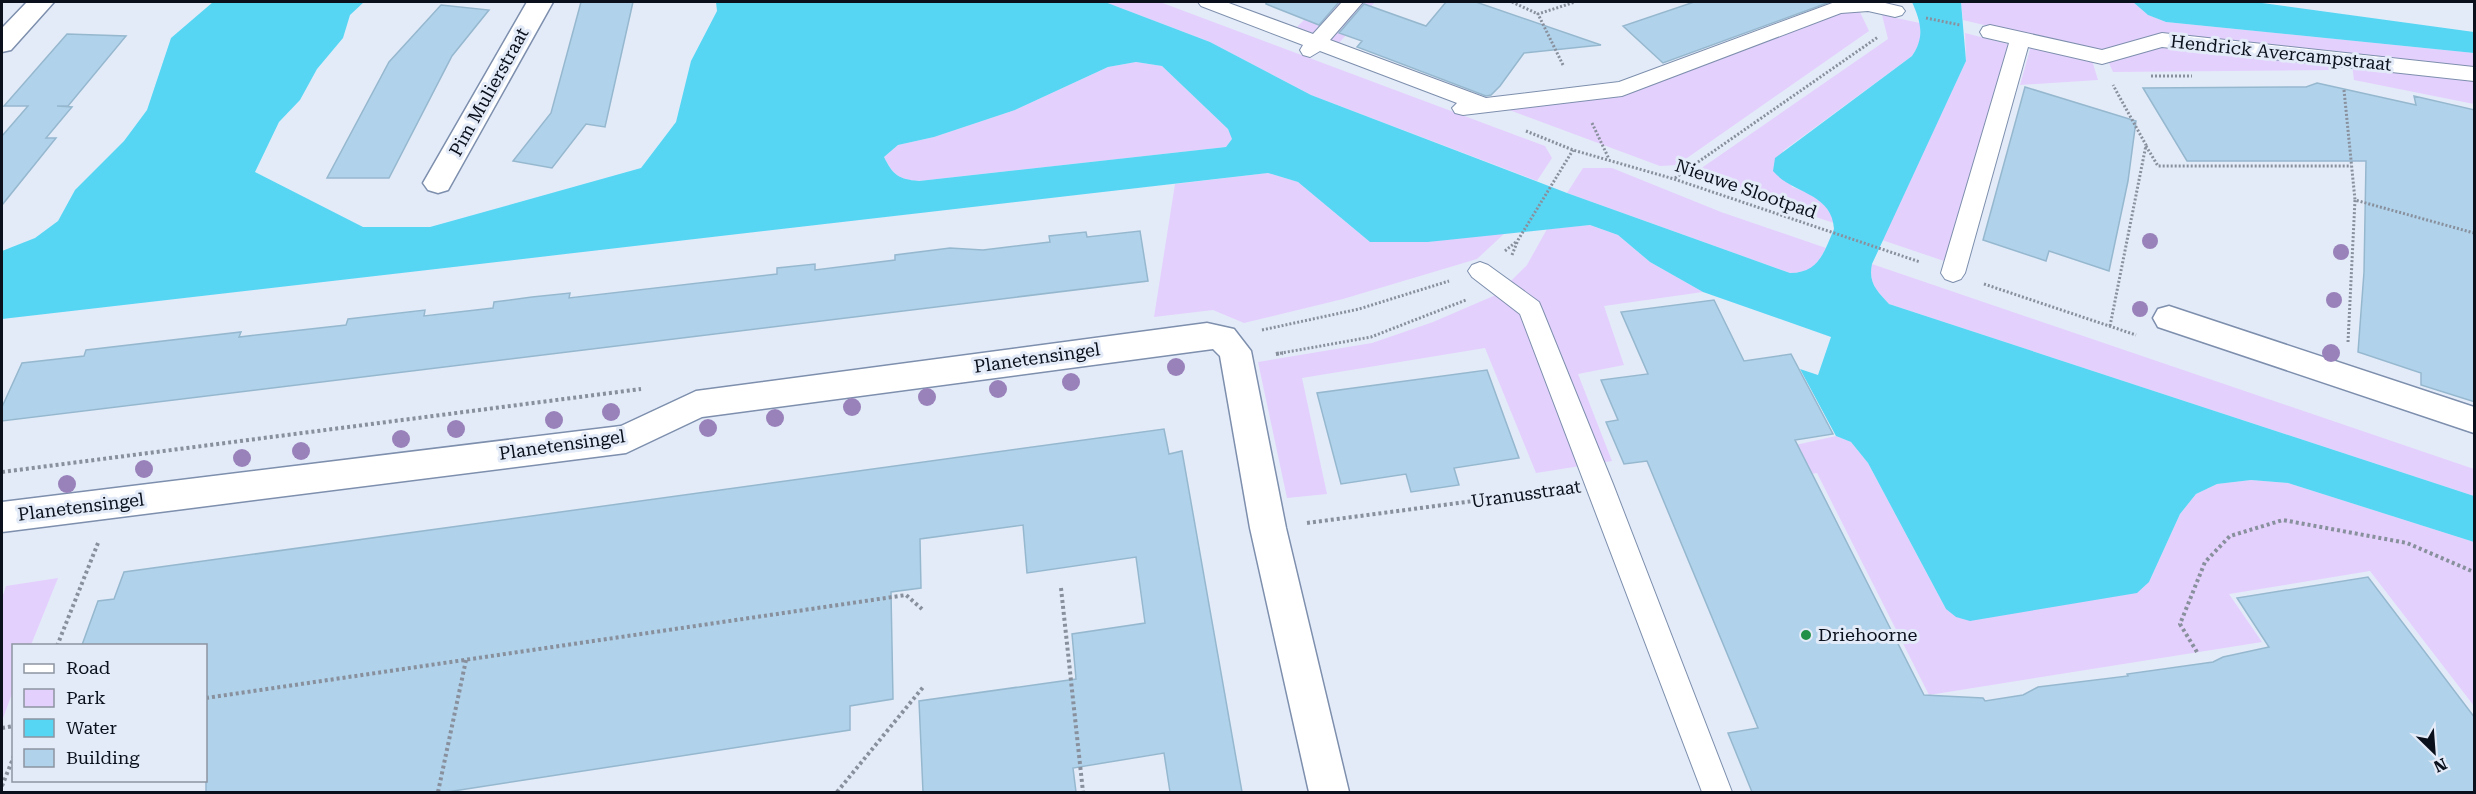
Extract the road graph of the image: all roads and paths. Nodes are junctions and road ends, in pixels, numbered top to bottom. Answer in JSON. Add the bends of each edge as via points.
{"nodes":[{"id":1,"x":41,"y":2,"type":"edge"},
{"id":2,"x":540,"y":2,"type":"edge"},
{"id":3,"x":1208,"y":2,"type":"edge"},
{"id":4,"x":1353,"y":2,"type":"edge"},
{"id":5,"x":1512,"y":2,"type":"edge"},
{"id":6,"x":1835,"y":4,"type":"edge"},
{"id":7,"x":1868,"y":5,"type":"junction"},
{"id":8,"x":1895,"y":11,"type":"joint"},
{"id":9,"x":1538,"y":14,"type":"dead end"},
{"id":10,"x":1990,"y":32,"type":"joint"},
{"id":11,"x":2020,"y":39,"type":"junction"},
{"id":12,"x":2,"y":44,"type":"edge"},
{"id":13,"x":1314,"y":46,"type":"junction"},
{"id":14,"x":2341,"y":59,"type":"junction"},
{"id":15,"x":2475,"y":74,"type":"edge"},
{"id":16,"x":2108,"y":76,"type":"dead end"},
{"id":17,"x":1485,"y":105,"type":"junction"},
{"id":18,"x":1464,"y":108,"type":"dead end"},
{"id":19,"x":2146,"y":146,"type":"junction"},
{"id":20,"x":2351,"y":166,"type":"junction"},
{"id":21,"x":1674,"y":179,"type":"junction"},
{"id":22,"x":438,"y":183,"type":"dead end"},
{"id":23,"x":2355,"y":200,"type":"junction"},
{"id":24,"x":2475,"y":233,"type":"edge"},
{"id":25,"x":1518,"y":240,"type":"junction"},
{"id":26,"x":1910,"y":259,"type":"dead end"},
{"id":27,"x":1953,"y":273,"type":"dead end"},
{"id":28,"x":1488,"y":277,"type":"junction"},
{"id":29,"x":2169,"y":318,"type":"dead end"},
{"id":30,"x":2110,"y":326,"type":"dead end"},
{"id":31,"x":1230,"y":350,"type":"junction"},
{"id":32,"x":2346,"y":377,"type":"junction"},
{"id":33,"x":696,"y":404,"type":"junction"},
{"id":34,"x":2475,"y":420,"type":"edge"},
{"id":35,"x":2,"y":472,"type":"edge"},
{"id":36,"x":1600,"y":484,"type":"junction"},
{"id":37,"x":114,"y":503,"type":"junction"},
{"id":38,"x":5,"y":525,"type":"edge"},
{"id":39,"x":1268,"y":528,"type":"junction"},
{"id":40,"x":2475,"y":572,"type":"edge"},
{"id":41,"x":1061,"y":588,"type":"dead end"},
{"id":42,"x":922,"y":609,"type":"dead end"},
{"id":43,"x":57,"y":644,"type":"edge"},
{"id":44,"x":2197,"y":652,"type":"dead end"},
{"id":45,"x":466,"y":660,"type":"junction"},
{"id":46,"x":924,"y":686,"type":"dead end"},
{"id":47,"x":207,"y":698,"type":"edge"},
{"id":48,"x":12,"y":761,"type":"edge"},
{"id":49,"x":2,"y":786,"type":"edge"},
{"id":50,"x":438,"y":792,"type":"edge"},
{"id":51,"x":837,"y":792,"type":"edge"},
{"id":52,"x":1083,"y":792,"type":"edge"},
{"id":53,"x":1329,"y":792,"type":"edge"},
{"id":54,"x":1717,"y":792,"type":"edge"}],
"edges":[{"from":1,"to":12,"type":"street"},
{"from":2,"to":22,"type":"street","name":"Pim Mulierstraat"},
{"from":3,"to":13,"type":"street"},
{"from":4,"to":13,"type":"street"},
{"from":5,"to":9,"type":"path"},
{"from":6,"to":7,"type":"street"},
{"from":6,"to":17,"type":"street","via":[[1622,89]]},
{"from":7,"to":8,"type":"street"},
{"from":7,"to":21,"type":"path","via":[[1880,35]]},
{"from":8,"to":10,"type":"path"},
{"from":10,"to":11,"type":"street","name":"Hendrick Avercampstraat"},
{"from":11,"to":14,"type":"street","name":"Hendrick Avercampstraat","via":[[2102,57],[2162,40]]},
{"from":11,"to":27,"type":"street"},
{"from":13,"to":17,"type":"street"},
{"from":14,"to":15,"type":"street","name":"Hendrick Avercampstraat"},
{"from":14,"to":20,"type":"path"},
{"from":16,"to":19,"type":"path"},
{"from":17,"to":18,"type":"street"},
{"from":19,"to":20,"type":"path","via":[[2158,166]]},
{"from":19,"to":30,"type":"path"},
{"from":20,"to":23,"type":"path"},
{"from":21,"to":25,"type":"path","name":"Nieuwe Slootpad","via":[[1573,150]]},
{"from":21,"to":26,"type":"path","name":"Nieuwe Slootpad"},
{"from":23,"to":24,"type":"path"},
{"from":23,"to":32,"type":"path"},
{"from":25,"to":28,"type":"path"},
{"from":25,"to":28,"type":"path","via":[[1505,276]]},
{"from":28,"to":31,"type":"path","via":[[1359,309]]},
{"from":28,"to":31,"type":"path","via":[[1457,305],[1371,337]]},
{"from":28,"to":36,"type":"street","via":[[1530,309]]},
{"from":29,"to":32,"type":"street"},
{"from":31,"to":33,"type":"street","name":"Planetensingel","via":[[1207,335]]},
{"from":31,"to":39,"type":"street"},
{"from":32,"to":34,"type":"street"},
{"from":33,"to":35,"type":"path","via":[[684,384]]},
{"from":33,"to":37,"type":"street","name":"Planetensingel","via":[[626,439]]},
{"from":36,"to":39,"type":"path","name":"Uranusstraat"},
{"from":36,"to":54,"type":"street","name":"Uranusstraat"},
{"from":37,"to":38,"type":"street","name":"Planetensingel"},
{"from":37,"to":43,"type":"path"},
{"from":39,"to":53,"type":"street"},
{"from":40,"to":44,"type":"path","via":[[2407,543],[2283,520],[2230,536],[2205,562],[2180,624]]},
{"from":41,"to":52,"type":"path"},
{"from":42,"to":45,"type":"path","via":[[906,596]]},
{"from":45,"to":47,"type":"path"},
{"from":45,"to":50,"type":"path"},
{"from":46,"to":51,"type":"path"},
{"from":48,"to":49,"type":"path"}]}
